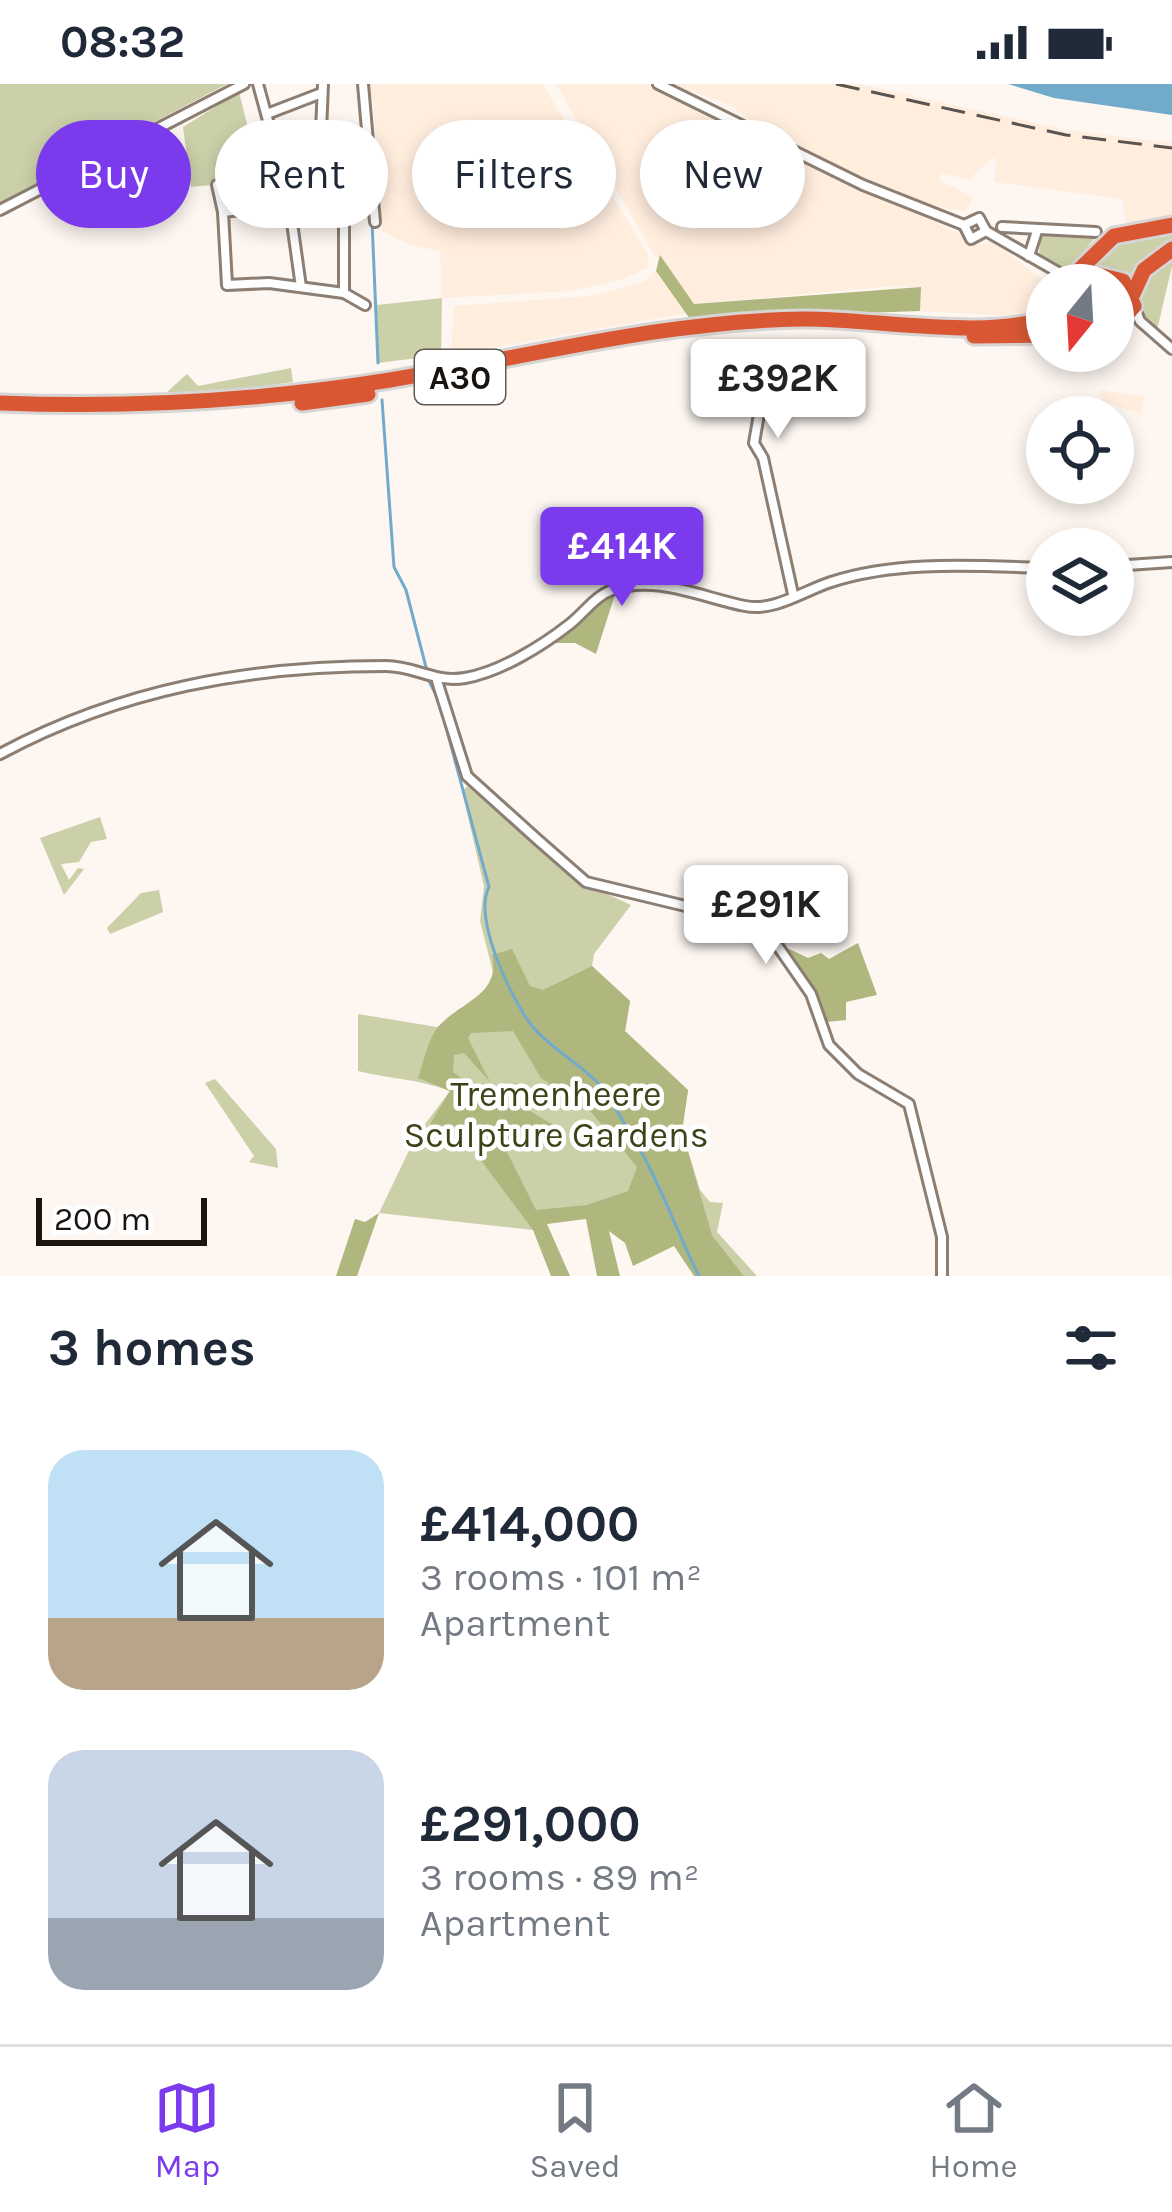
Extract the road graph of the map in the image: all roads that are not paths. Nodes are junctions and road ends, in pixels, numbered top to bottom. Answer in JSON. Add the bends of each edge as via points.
{"nodes":[{"id":1,"x":244,"y":84,"type":"edge"},
{"id":2,"x":258,"y":84,"type":"edge"},
{"id":3,"x":363,"y":84,"type":"edge"},
{"id":4,"x":658,"y":84,"type":"edge"},
{"id":5,"x":321,"y":89,"type":"edge"},
{"id":6,"x":267,"y":114,"type":"junction"},
{"id":7,"x":269,"y":120,"type":"edge"},
{"id":8,"x":366,"y":120,"type":"edge"},
{"id":9,"x":0,"y":210,"type":"edge"},
{"id":10,"x":964,"y":225,"type":"junction"},
{"id":11,"x":1172,"y":225,"type":"edge"},
{"id":12,"x":1002,"y":227,"type":"dead end"},
{"id":13,"x":224,"y":228,"type":"edge"},
{"id":14,"x":293,"y":228,"type":"edge"},
{"id":15,"x":986,"y":231,"type":"junction"},
{"id":16,"x":1037,"y":231,"type":"junction"},
{"id":17,"x":1096,"y":232,"type":"dead end"},
{"id":18,"x":1172,"y":249,"type":"edge"},
{"id":19,"x":1029,"y":256,"type":"junction"},
{"id":20,"x":1040,"y":264,"type":"edge"},
{"id":21,"x":1084,"y":264,"type":"edge"},
{"id":22,"x":301,"y":288,"type":"junction"},
{"id":23,"x":344,"y":293,"type":"junction"},
{"id":24,"x":1134,"y":297,"type":"edge"},
{"id":25,"x":1134,"y":302,"type":"edge"},
{"id":26,"x":365,"y":304,"type":"dead end"},
{"id":27,"x":1026,"y":321,"type":"edge"},
{"id":28,"x":1134,"y":330,"type":"edge"},
{"id":29,"x":1149,"y":331,"type":"junction"},
{"id":30,"x":1026,"y":334,"type":"edge"},
{"id":31,"x":1172,"y":349,"type":"edge"},
{"id":32,"x":717,"y":351,"type":"dead end"},
{"id":33,"x":0,"y":403,"type":"edge"},
{"id":34,"x":0,"y":413,"type":"edge"},
{"id":35,"x":1172,"y":562,"type":"edge"},
{"id":36,"x":1134,"y":565,"type":"edge"},
{"id":37,"x":1026,"y":568,"type":"edge"},
{"id":38,"x":793,"y":594,"type":"junction"},
{"id":39,"x":437,"y":681,"type":"junction"},
{"id":40,"x":0,"y":754,"type":"edge"},
{"id":41,"x":942,"y":1276,"type":"edge"}],
"edges":[{"from":1,"to":9,"type":"street"},
{"from":2,"to":6,"type":"street"},
{"from":3,"to":8,"type":"street"},
{"from":4,"to":10,"type":"street"},
{"from":5,"to":6,"type":"street"},
{"from":5,"to":23,"type":"street","via":[[321,131],[344,214]]},
{"from":6,"to":7,"type":"street"},
{"from":10,"to":15,"type":"street","via":[[971,238]]},
{"from":10,"to":15,"type":"street","via":[[979,218]]},
{"from":11,"to":21,"type":"highway","via":[[1114,236]]},
{"from":12,"to":16,"type":"street"},
{"from":13,"to":22,"type":"street","via":[[227,285]]},
{"from":14,"to":22,"type":"street"},
{"from":15,"to":19,"type":"street"},
{"from":16,"to":17,"type":"street"},
{"from":16,"to":19,"type":"street"},
{"from":18,"to":24,"type":"highway","via":[[1144,270]]},
{"from":19,"to":20,"type":"street"},
{"from":22,"to":23,"type":"street"},
{"from":23,"to":26,"type":"street"},
{"from":25,"to":29,"type":"street"},
{"from":27,"to":33,"type":"highway","number":"A30","via":[[737,322],[283,395]]},
{"from":28,"to":29,"type":"street"},
{"from":29,"to":31,"type":"street"},
{"from":30,"to":34,"type":"highway","number":"A30","via":[[726,333],[292,404],[135,415]]},
{"from":32,"to":38,"type":"street","via":[[725,350],[762,397],[754,443]]},
{"from":35,"to":36,"type":"street"},
{"from":37,"to":38,"type":"street","via":[[876,568]]},
{"from":38,"to":39,"type":"street","via":[[775,606],[746,607],[715,595],[615,588],[520,656]]},
{"from":39,"to":40,"type":"street","via":[[385,666],[234,674],[65,719]]},
{"from":39,"to":41,"type":"street","via":[[467,776],[586,882],[735,918],[777,946],[811,994],[829,1045],[858,1074],[909,1104],[942,1237]]}]}
